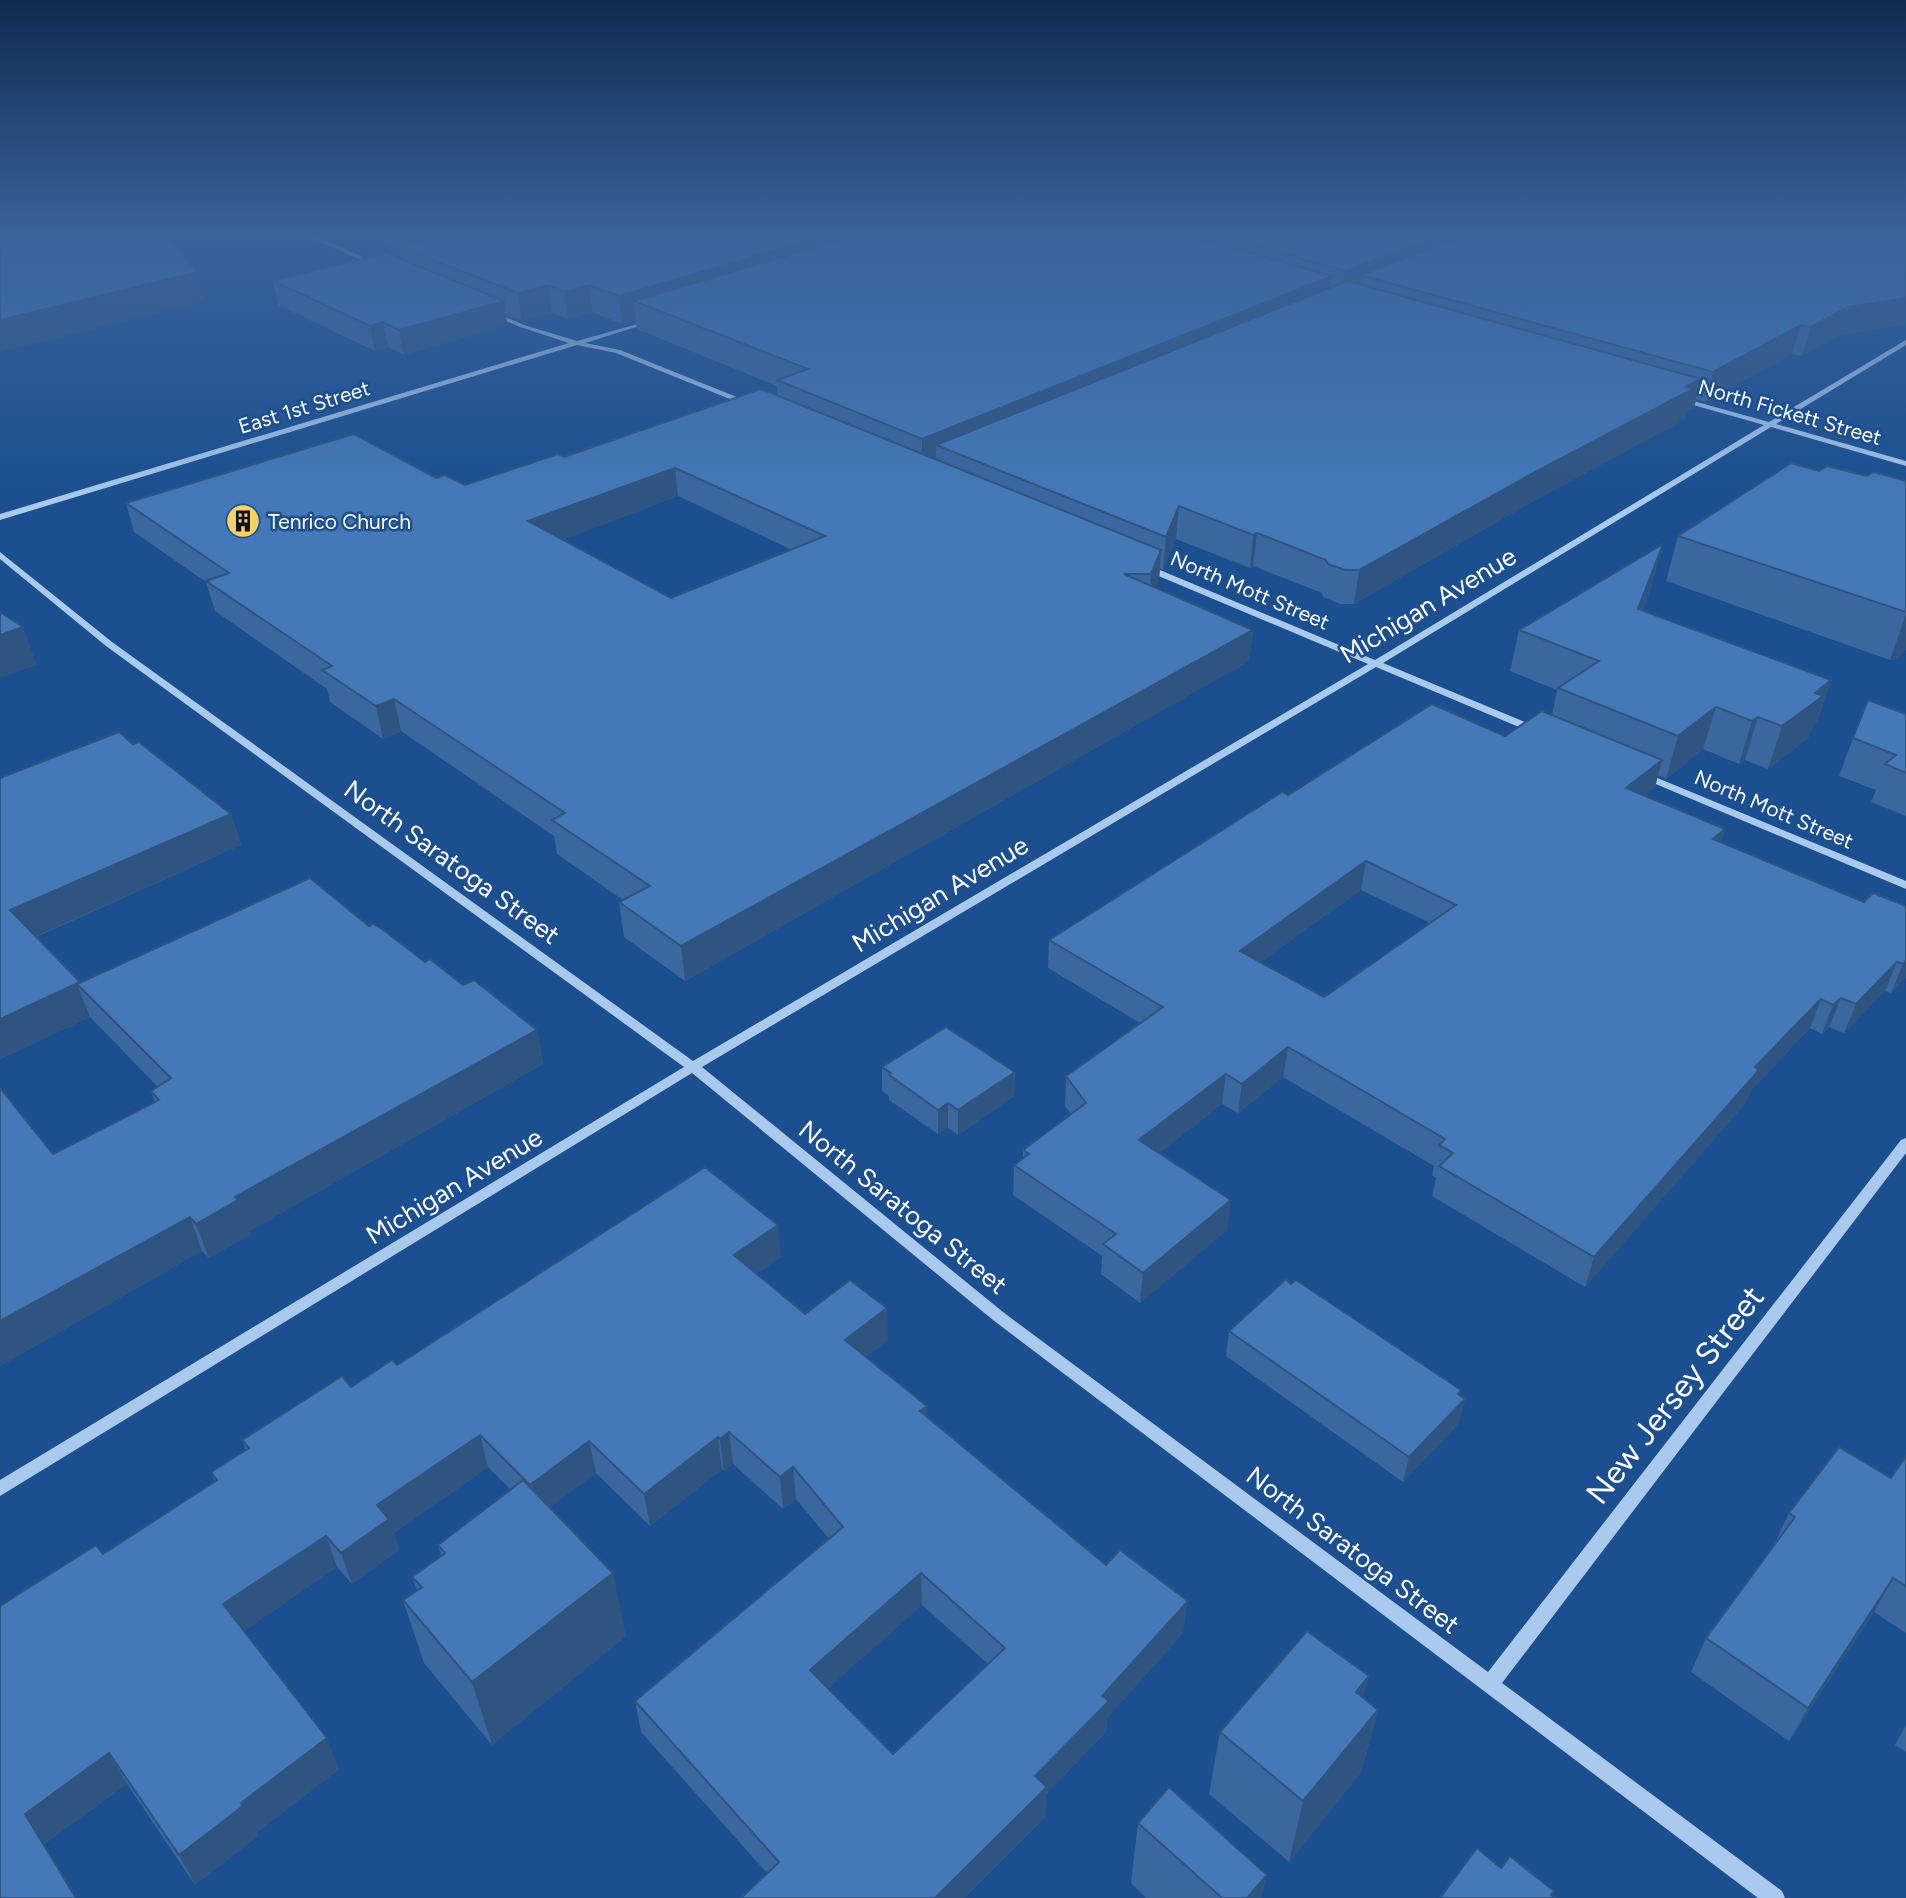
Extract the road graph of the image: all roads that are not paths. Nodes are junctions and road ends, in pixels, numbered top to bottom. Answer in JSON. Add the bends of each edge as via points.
{"nodes":[{"id":1,"x":511,"y":322,"type":"edge"},
{"id":2,"x":647,"y":322,"type":"edge"},
{"id":3,"x":1906,"y":342,"type":"edge"},
{"id":4,"x":576,"y":343,"type":"junction"},
{"id":5,"x":1675,"y":398,"type":"edge"},
{"id":6,"x":764,"y":410,"type":"edge"},
{"id":7,"x":1769,"y":424,"type":"junction"},
{"id":8,"x":1906,"y":464,"type":"edge"},
{"id":9,"x":0,"y":517,"type":"edge"},
{"id":10,"x":0,"y":555,"type":"edge"},
{"id":11,"x":1139,"y":565,"type":"edge"},
{"id":12,"x":1376,"y":664,"type":"junction"},
{"id":13,"x":1543,"y":734,"type":"edge"},
{"id":14,"x":1633,"y":771,"type":"edge"},
{"id":15,"x":1906,"y":884,"type":"edge"},
{"id":16,"x":693,"y":1067,"type":"junction"},
{"id":17,"x":1906,"y":1143,"type":"edge"},
{"id":18,"x":0,"y":1489,"type":"edge"},
{"id":19,"x":1491,"y":1683,"type":"junction"},
{"id":20,"x":1775,"y":1898,"type":"edge"}],
"edges":[{"from":1,"to":4,"type":"street"},
{"from":2,"to":4,"type":"street","name":"East 1st Street"},
{"from":3,"to":7,"type":"street","name":"Michigan Avenue"},
{"from":4,"to":6,"type":"street","via":[[618,351]]},
{"from":4,"to":9,"type":"street","name":"East 1st Street"},
{"from":5,"to":7,"type":"street","name":"North Fickett Street"},
{"from":7,"to":8,"type":"street","name":"North Fickett Street"},
{"from":7,"to":12,"type":"street","name":"Michigan Avenue"},
{"from":10,"to":16,"type":"street","name":"North Saratoga Street","via":[[109,644]]},
{"from":11,"to":12,"type":"street","name":"North Mott Street"},
{"from":12,"to":13,"type":"street","name":"North Mott Street"},
{"from":12,"to":16,"type":"street","name":"Michigan Avenue"},
{"from":14,"to":15,"type":"street","name":"North Mott Street"},
{"from":16,"to":18,"type":"street","name":"Michigan Avenue"},
{"from":16,"to":19,"type":"street","name":"North Saratoga Street","via":[[998,1316]]},
{"from":17,"to":19,"type":"street","name":"New Jersey Street"},
{"from":19,"to":20,"type":"street","name":"North Saratoga Street"}]}
